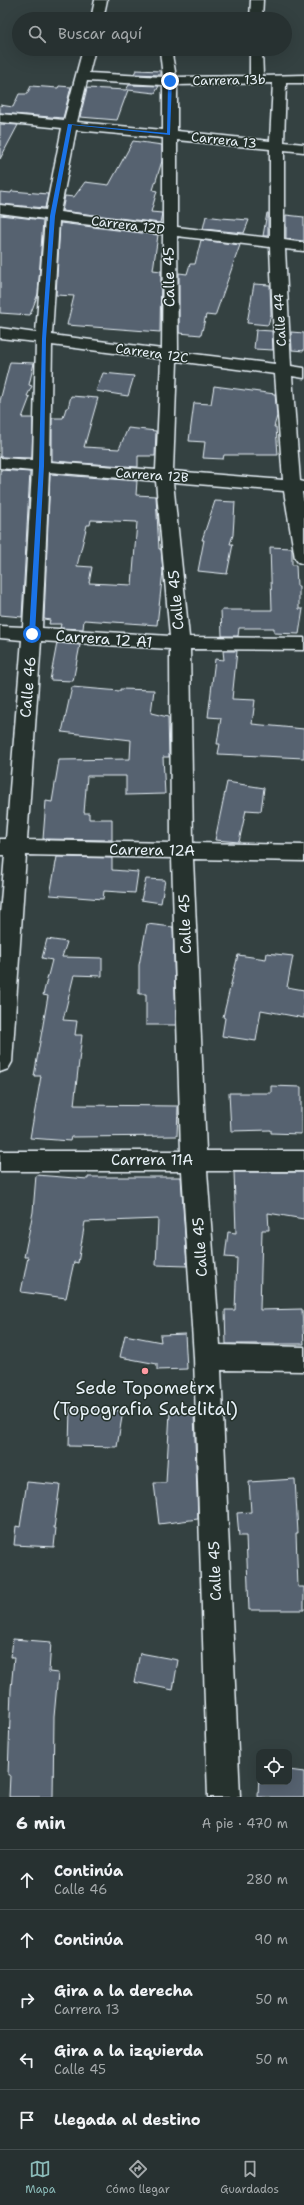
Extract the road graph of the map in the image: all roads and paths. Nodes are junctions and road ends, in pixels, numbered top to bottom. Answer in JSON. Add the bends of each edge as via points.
{"nodes":[{"id":1,"x":101,"y":0,"type":"edge"},
{"id":2,"x":257,"y":0,"type":"edge"},
{"id":3,"x":98,"y":12,"type":"edge"},
{"id":4,"x":256,"y":12,"type":"edge"},
{"id":5,"x":87,"y":56,"type":"edge"},
{"id":6,"x":167,"y":56,"type":"edge"},
{"id":7,"x":256,"y":56,"type":"edge"},
{"id":8,"x":82,"y":77,"type":"junction"},
{"id":9,"x":304,"y":79,"type":"edge"},
{"id":10,"x":257,"y":80,"type":"junction"},
{"id":11,"x":280,"y":80,"type":"junction"},
{"id":12,"x":170,"y":81,"type":"junction"},
{"id":13,"x":0,"y":118,"type":"edge"},
{"id":14,"x":70,"y":124,"type":"junction"},
{"id":15,"x":169,"y":134,"type":"junction"},
{"id":16,"x":277,"y":145,"type":"junction"},
{"id":17,"x":304,"y":148,"type":"edge"},
{"id":18,"x":0,"y":208,"type":"edge"},
{"id":19,"x":52,"y":216,"type":"junction"},
{"id":20,"x":169,"y":230,"type":"junction"},
{"id":21,"x":277,"y":243,"type":"junction"},
{"id":22,"x":304,"y":247,"type":"edge"},
{"id":23,"x":0,"y":319,"type":"edge"},
{"id":24,"x":45,"y":331,"type":"junction"},
{"id":25,"x":0,"y":333,"type":"edge"},
{"id":26,"x":169,"y":348,"type":"junction"},
{"id":27,"x":237,"y":349,"type":"dead end"},
{"id":28,"x":282,"y":358,"type":"junction"},
{"id":29,"x":304,"y":372,"type":"edge"},
{"id":30,"x":0,"y":463,"type":"edge"},
{"id":31,"x":41,"y":466,"type":"junction"},
{"id":32,"x":164,"y":476,"type":"junction"},
{"id":33,"x":298,"y":486,"type":"edge"},
{"id":34,"x":304,"y":558,"type":"edge"},
{"id":35,"x":0,"y":632,"type":"edge"},
{"id":36,"x":32,"y":634,"type":"junction"},
{"id":37,"x":180,"y":643,"type":"junction"},
{"id":38,"x":304,"y":644,"type":"edge"},
{"id":39,"x":7,"y":847,"type":"edge"},
{"id":40,"x":182,"y":850,"type":"junction"},
{"id":41,"x":304,"y":853,"type":"edge"},
{"id":42,"x":0,"y":1062,"type":"edge"},
{"id":43,"x":194,"y":1160,"type":"junction"},
{"id":44,"x":0,"y":1161,"type":"edge"},
{"id":45,"x":304,"y":1161,"type":"edge"},
{"id":46,"x":207,"y":1358,"type":"junction"},
{"id":47,"x":304,"y":1359,"type":"edge"},
{"id":48,"x":224,"y":1797,"type":"edge"}],
"edges":[{"from":1,"to":3,"type":"street"},
{"from":2,"to":4,"type":"street"},
{"from":5,"to":8,"type":"street","name":"Calle 46"},
{"from":6,"to":12,"type":"street","name":"Calle 45"},
{"from":7,"to":10,"type":"street"},
{"from":8,"to":12,"type":"street","name":"Carrera 13b"},
{"from":8,"to":14,"type":"street","name":"Calle 46"},
{"from":9,"to":11,"type":"street","name":"Carrera 13b"},
{"from":10,"to":11,"type":"street","name":"Carrera 13b"},
{"from":10,"to":12,"type":"street","name":"Carrera 13b"},
{"from":11,"to":16,"type":"street","name":"Calle 44"},
{"from":12,"to":15,"type":"street","name":"Calle 45"},
{"from":13,"to":14,"type":"street","name":"Carrera 13"},
{"from":14,"to":15,"type":"street","name":"Carrera 13"},
{"from":14,"to":19,"type":"street","name":"Calle 46"},
{"from":15,"to":16,"type":"street","name":"Carrera 13"},
{"from":15,"to":20,"type":"street","name":"Calle 45"},
{"from":16,"to":17,"type":"street","name":"Carrera 13"},
{"from":16,"to":21,"type":"street","name":"Calle 44"},
{"from":18,"to":19,"type":"street","name":"Carrera 12D"},
{"from":19,"to":20,"type":"street","name":"Carrera 12D"},
{"from":19,"to":24,"type":"street","name":"Calle 46"},
{"from":20,"to":21,"type":"street","name":"Carrera 12D"},
{"from":20,"to":26,"type":"street","name":"Calle 45"},
{"from":21,"to":22,"type":"street","name":"Carrera 12D"},
{"from":21,"to":28,"type":"street","name":"Calle 44"},
{"from":23,"to":24,"type":"street","name":"Carrera 12C"},
{"from":24,"to":25,"type":"street","name":"Carrera 12C"},
{"from":24,"to":26,"type":"street","name":"Carrera 12C"},
{"from":24,"to":31,"type":"street","name":"Calle 46"},
{"from":26,"to":27,"type":"street","name":"Carrera 12C"},
{"from":26,"to":28,"type":"street","name":"Carrera 12C"},
{"from":26,"to":32,"type":"street","name":"Calle 45"},
{"from":28,"to":29,"type":"street","name":"Carrera 12C"},
{"from":28,"to":33,"type":"street","name":"Calle 44"},
{"from":30,"to":31,"type":"street","name":"Carrera 12B"},
{"from":31,"to":32,"type":"street","name":"Carrera 12B"},
{"from":31,"to":36,"type":"street","name":"Calle 46"},
{"from":32,"to":33,"type":"street","name":"Carrera 12B"},
{"from":32,"to":37,"type":"street","name":"Calle 45"},
{"from":33,"to":34,"type":"street","name":"Calle 44"},
{"from":35,"to":36,"type":"street","name":"Carrera 12 A1"},
{"from":36,"to":37,"type":"street","name":"Carrera 12 A1"},
{"from":36,"to":39,"type":"street","name":"Calle 46"},
{"from":37,"to":38,"type":"street","name":"Carrera 12 A1"},
{"from":37,"to":40,"type":"street","name":"Calle 45"},
{"from":39,"to":40,"type":"street","name":"Carrera 12A"},
{"from":39,"to":42,"type":"street","name":"Calle 46"},
{"from":40,"to":41,"type":"street","name":"Carrera 12A"},
{"from":40,"to":43,"type":"street","name":"Calle 45"},
{"from":43,"to":44,"type":"street","name":"Carrera 11A"},
{"from":43,"to":45,"type":"street","name":"Carrera 11A"},
{"from":43,"to":46,"type":"street","name":"Calle 45"},
{"from":46,"to":47,"type":"street"},
{"from":46,"to":48,"type":"street","name":"Calle 45"}]}
